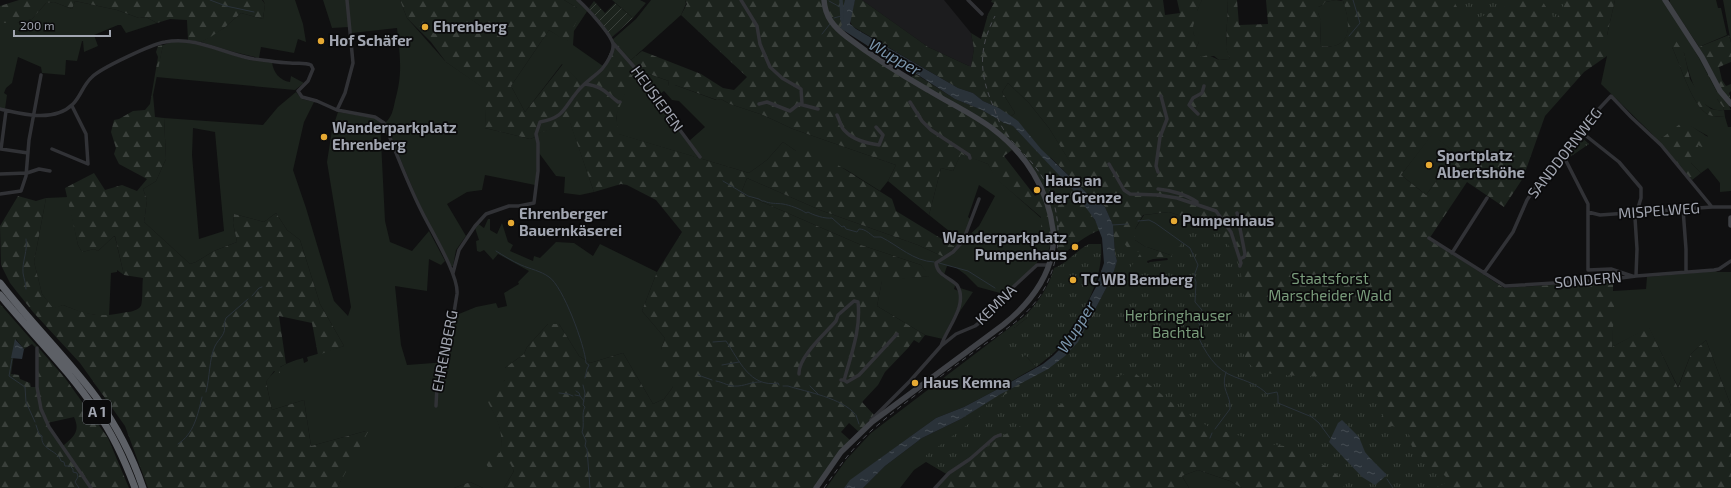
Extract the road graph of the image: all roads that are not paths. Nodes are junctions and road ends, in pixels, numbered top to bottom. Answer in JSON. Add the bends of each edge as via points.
{"nodes":[{"id":1,"x":347,"y":0,"type":"edge"},
{"id":2,"x":578,"y":0,"type":"edge"},
{"id":3,"x":741,"y":0,"type":"edge"},
{"id":4,"x":824,"y":0,"type":"edge"},
{"id":5,"x":968,"y":0,"type":"edge"},
{"id":6,"x":1665,"y":0,"type":"edge"},
{"id":7,"x":982,"y":14,"type":"dead end"},
{"id":8,"x":613,"y":43,"type":"junction"},
{"id":9,"x":41,"y":75,"type":"dead end"},
{"id":10,"x":585,"y":84,"type":"junction"},
{"id":11,"x":1204,"y":86,"type":"dead end"},
{"id":12,"x":1161,"y":96,"type":"dead end"},
{"id":13,"x":620,"y":102,"type":"dead end"},
{"id":14,"x":910,"y":102,"type":"dead end"},
{"id":15,"x":1730,"y":103,"type":"edge"},
{"id":16,"x":759,"y":104,"type":"dead end"},
{"id":17,"x":802,"y":104,"type":"junction"},
{"id":18,"x":72,"y":106,"type":"junction"},
{"id":19,"x":0,"y":109,"type":"edge"},
{"id":20,"x":818,"y":109,"type":"dead end"},
{"id":21,"x":337,"y":110,"type":"junction"},
{"id":22,"x":6,"y":111,"type":"junction"},
{"id":23,"x":1198,"y":114,"type":"dead end"},
{"id":24,"x":837,"y":115,"type":"dead end"},
{"id":25,"x":33,"y":116,"type":"junction"},
{"id":26,"x":876,"y":127,"type":"dead end"},
{"id":27,"x":1580,"y":130,"type":"junction"},
{"id":28,"x":956,"y":147,"type":"junction"},
{"id":29,"x":52,"y":149,"type":"dead end"},
{"id":30,"x":1,"y":150,"type":"edge"},
{"id":31,"x":28,"y":153,"type":"junction"},
{"id":32,"x":1562,"y":153,"type":"junction"},
{"id":33,"x":959,"y":154,"type":"dead end"},
{"id":34,"x":700,"y":158,"type":"dead end"},
{"id":35,"x":970,"y":158,"type":"dead end"},
{"id":36,"x":1109,"y":164,"type":"dead end"},
{"id":37,"x":50,"y":171,"type":"dead end"},
{"id":38,"x":1158,"y":172,"type":"dead end"},
{"id":39,"x":27,"y":173,"type":"junction"},
{"id":40,"x":0,"y":174,"type":"edge"},
{"id":41,"x":1158,"y":189,"type":"dead end"},
{"id":42,"x":0,"y":194,"type":"edge"},
{"id":43,"x":1488,"y":198,"type":"dead end"},
{"id":44,"x":979,"y":200,"type":"dead end"},
{"id":45,"x":1197,"y":204,"type":"junction"},
{"id":46,"x":1712,"y":207,"type":"junction"},
{"id":47,"x":1731,"y":207,"type":"edge"},
{"id":48,"x":1683,"y":209,"type":"junction"},
{"id":49,"x":1588,"y":212,"type":"junction"},
{"id":50,"x":1637,"y":212,"type":"junction"},
{"id":51,"x":1237,"y":213,"type":"dead end"},
{"id":52,"x":1731,"y":218,"type":"edge"},
{"id":53,"x":1731,"y":225,"type":"edge"},
{"id":54,"x":1429,"y":238,"type":"dead end"},
{"id":55,"x":1452,"y":253,"type":"junction"},
{"id":56,"x":1240,"y":259,"type":"junction"},
{"id":57,"x":1731,"y":261,"type":"edge"},
{"id":58,"x":1048,"y":265,"type":"junction"},
{"id":59,"x":1240,"y":266,"type":"dead end"},
{"id":60,"x":1686,"y":272,"type":"junction"},
{"id":61,"x":453,"y":273,"type":"junction"},
{"id":62,"x":1484,"y":274,"type":"junction"},
{"id":63,"x":1635,"y":276,"type":"junction"},
{"id":64,"x":0,"y":283,"type":"edge"},
{"id":65,"x":0,"y":295,"type":"edge"},
{"id":66,"x":897,"y":334,"type":"dead end"},
{"id":67,"x":43,"y":345,"type":"junction"},
{"id":68,"x":941,"y":346,"type":"junction"},
{"id":69,"x":799,"y":374,"type":"dead end"},
{"id":70,"x":436,"y":406,"type":"dead end"},
{"id":71,"x":872,"y":422,"type":"junction"},
{"id":72,"x":1000,"y":435,"type":"dead end"},
{"id":73,"x":91,"y":488,"type":"edge"},
{"id":74,"x":135,"y":488,"type":"edge"},
{"id":75,"x":143,"y":488,"type":"edge"},
{"id":76,"x":816,"y":488,"type":"edge"},
{"id":77,"x":935,"y":488,"type":"edge"}],
"edges":[{"from":1,"to":21,"type":"street","via":[[353,63],[345,93]]},
{"from":2,"to":8,"type":"street","via":[[589,10]]},
{"from":3,"to":17,"type":"street","via":[[757,26],[760,44],[768,63],[776,73],[801,89]]},
{"from":4,"to":58,"type":"main road","via":[[827,14],[838,30],[912,81],[992,128],[1026,162],[1040,183],[1048,205],[1053,246]]},
{"from":5,"to":7,"type":"street"},
{"from":6,"to":15,"type":"main road","via":[[1702,57],[1720,91]]},
{"from":8,"to":10,"type":"street","name":"EHRENBERG","via":[[605,64]]},
{"from":8,"to":34,"type":"street","name":"HEUSIEPEN","via":[[650,85]]},
{"from":9,"to":25,"type":"street"},
{"from":10,"to":13,"type":"street","via":[[598,86]]},
{"from":10,"to":61,"type":"street","name":"EHRENBERG","via":[[560,114],[551,120],[540,122],[537,129],[538,171],[534,203],[509,206],[486,214],[459,250]]},
{"from":11,"to":23,"type":"street","via":[[1202,93],[1193,98],[1189,105]]},
{"from":12,"to":38,"type":"street","via":[[1167,119],[1160,137],[1156,166]]},
{"from":14,"to":28,"type":"street","via":[[923,122]]},
{"from":16,"to":17,"type":"street","via":[[767,102],[790,111]]},
{"from":17,"to":20,"type":"street"},
{"from":18,"to":21,"type":"street","name":"EHRENBERG","via":[[95,74],[165,42],[191,41],[253,58],[290,64],[311,64],[312,73],[298,93],[302,97]]},
{"from":18,"to":25,"type":"street","via":[[52,114]]},
{"from":18,"to":29,"type":"street","via":[[86,134],[88,164]]},
{"from":19,"to":22,"type":"street"},
{"from":21,"to":61,"type":"street","name":"EHRENBERG","via":[[375,117],[384,123],[420,210]]},
{"from":22,"to":25,"type":"street"},
{"from":22,"to":30,"type":"street"},
{"from":24,"to":26,"type":"street","via":[[844,129],[852,137],[869,144],[880,145],[883,135]]},
{"from":25,"to":31,"type":"street"},
{"from":27,"to":32,"type":"street","name":"SANDDORNWEG"},
{"from":27,"to":46,"type":"street","name":"SANDDORNWEG","via":[[1611,96],[1661,145]]},
{"from":27,"to":50,"type":"street","via":[[1619,162],[1638,184],[1642,193]]},
{"from":28,"to":33,"type":"street"},
{"from":28,"to":35,"type":"street"},
{"from":30,"to":31,"type":"street"},
{"from":31,"to":39,"type":"street"},
{"from":32,"to":49,"type":"street","via":[[1585,197]]},
{"from":32,"to":62,"type":"street","name":"SANDDORNWEG","via":[[1532,192],[1513,232]]},
{"from":36,"to":45,"type":"street","via":[[1124,190],[1130,194],[1162,196]]},
{"from":37,"to":39,"type":"street","via":[[38,169]]},
{"from":39,"to":40,"type":"street"},
{"from":39,"to":42,"type":"street","via":[[21,191]]},
{"from":41,"to":45,"type":"street","via":[[1185,196]]},
{"from":43,"to":55,"type":"street"},
{"from":44,"to":68,"type":"street","name":"KEMNA","via":[[963,241],[936,265],[943,276],[957,285],[961,299]]},
{"from":45,"to":56,"type":"street","via":[[1216,211],[1220,216],[1231,232]]},
{"from":46,"to":47,"type":"street","name":"MISPELWEG"},
{"from":46,"to":48,"type":"street","name":"MISPELWEG"},
{"from":48,"to":50,"type":"street","name":"MISPELWEG"},
{"from":48,"to":60,"type":"street"},
{"from":49,"to":50,"type":"street","name":"MISPELWEG","via":[[1600,215]]},
{"from":49,"to":63,"type":"street","via":[[1588,270],[1611,269]]},
{"from":50,"to":63,"type":"street"},
{"from":51,"to":56,"type":"street","via":[[1245,254]]},
{"from":52,"to":53,"type":"main road"},
{"from":54,"to":55,"type":"street","name":"SONDERN"},
{"from":55,"to":62,"type":"street","name":"SONDERN"},
{"from":56,"to":59,"type":"street"},
{"from":57,"to":60,"type":"street","name":"SONDERN","via":[[1719,269]]},
{"from":58,"to":68,"type":"street","name":"KEMNA","via":[[1037,265],[975,326],[953,335]]},
{"from":58,"to":71,"type":"main road","via":[[1034,293],[1017,314]]},
{"from":60,"to":63,"type":"street","name":"SONDERN"},
{"from":61,"to":70,"type":"street","name":"EHRENBERG","via":[[457,294],[446,362],[437,386]]},
{"from":62,"to":63,"type":"street","name":"SONDERN","via":[[1508,286]]},
{"from":64,"to":67,"type":"highway","number":"A 1","via":[[38,328]]},
{"from":65,"to":67,"type":"highway","number":"A 1"},
{"from":66,"to":69,"type":"street","via":[[859,375],[847,382],[843,380],[860,316],[858,302],[854,301],[838,315],[836,321],[805,357]]},
{"from":67,"to":73,"type":"street","via":[[36,387],[41,409],[49,428]]},
{"from":67,"to":74,"type":"highway","number":"A 1","via":[[97,412],[123,456]]},
{"from":67,"to":75,"type":"highway","number":"A 1","via":[[86,384],[106,411],[126,447]]},
{"from":68,"to":71,"type":"street","name":"KEMNA","via":[[871,420]]},
{"from":71,"to":76,"type":"main road","via":[[841,452]]},
{"from":72,"to":77,"type":"street","via":[[995,436],[970,459],[949,473]]}]}
